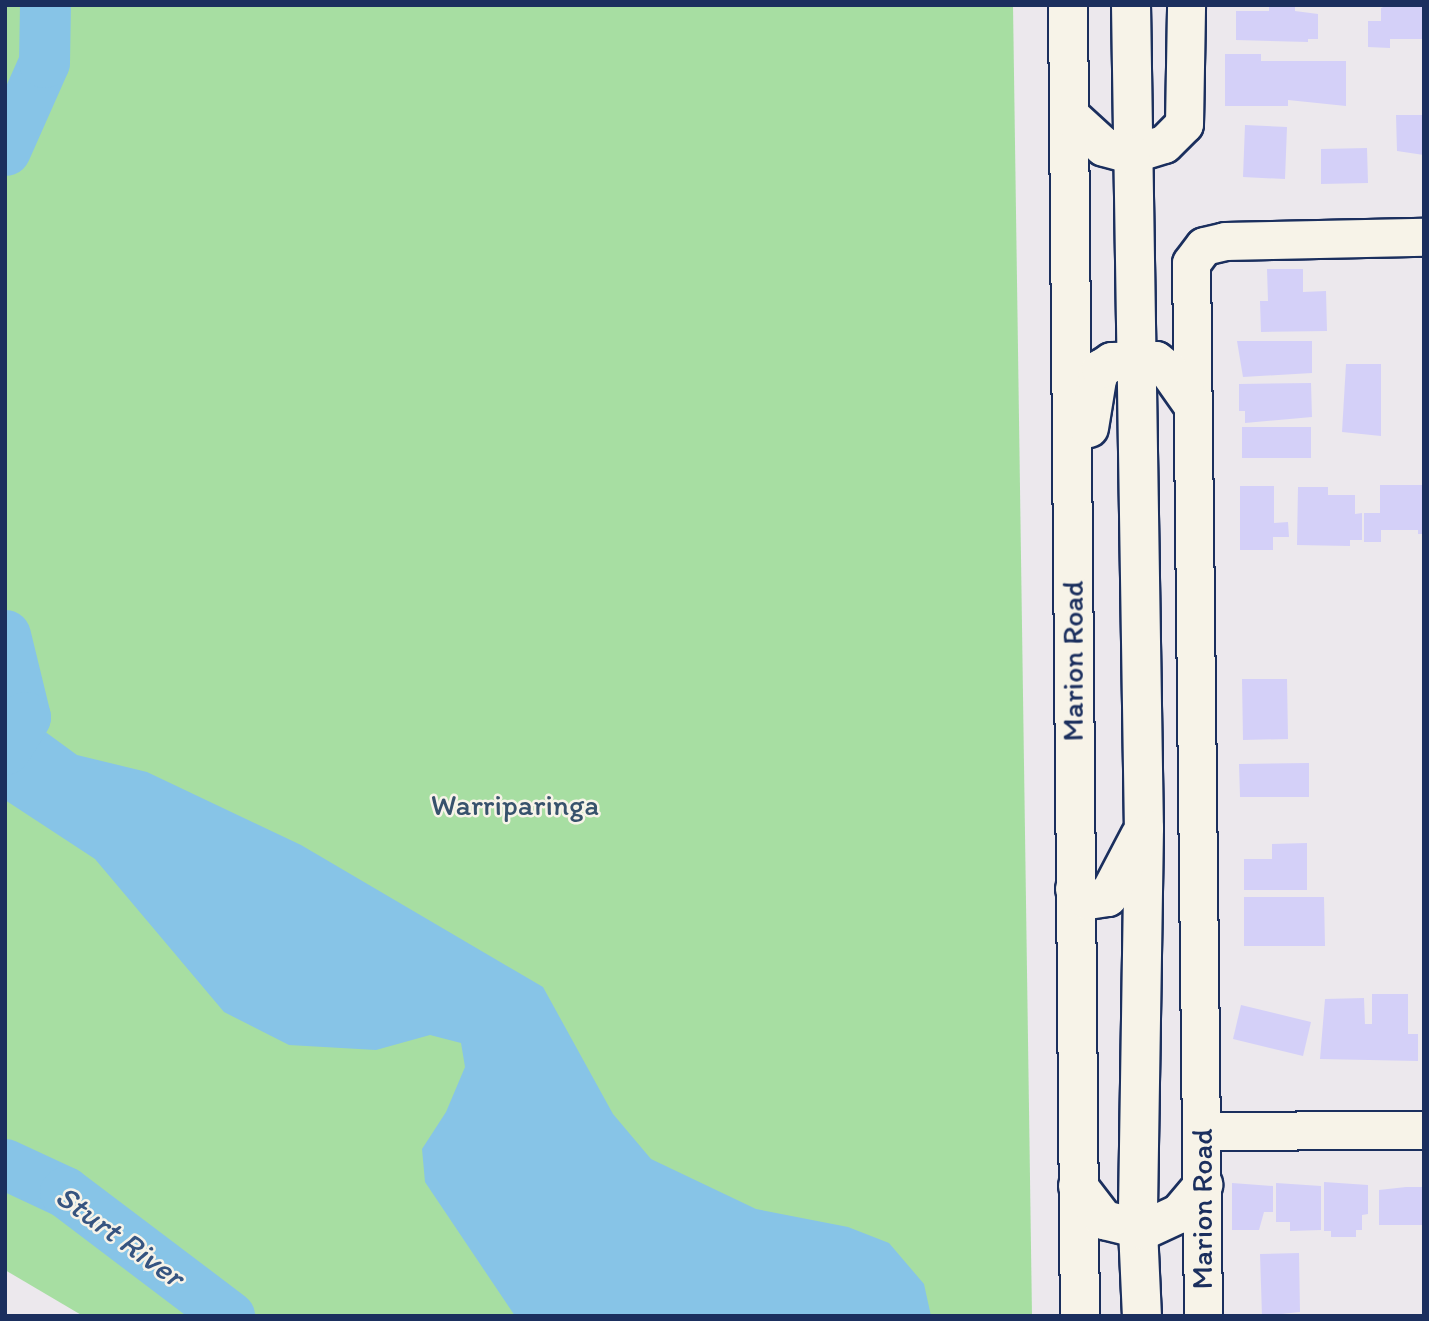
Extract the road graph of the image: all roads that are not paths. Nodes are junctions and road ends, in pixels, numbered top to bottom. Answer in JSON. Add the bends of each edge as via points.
{"nodes":[{"id":1,"x":1068,"y":5,"type":"edge"},
{"id":2,"x":1131,"y":5,"type":"edge"},
{"id":3,"x":1186,"y":5,"type":"edge"},
{"id":4,"x":1069,"y":115,"type":"junction"},
{"id":5,"x":1131,"y":154,"type":"junction"},
{"id":6,"x":1424,"y":237,"type":"edge"},
{"id":7,"x":1134,"y":359,"type":"junction"},
{"id":8,"x":1191,"y":403,"type":"junction"},
{"id":9,"x":1071,"y":465,"type":"junction"},
{"id":10,"x":1144,"y":828,"type":"junction"},
{"id":11,"x":1075,"y":889,"type":"junction"},
{"id":12,"x":1424,"y":1130,"type":"edge"},
{"id":13,"x":1202,"y":1131,"type":"junction"},
{"id":14,"x":1203,"y":1185,"type":"junction"},
{"id":15,"x":1078,"y":1186,"type":"junction"},
{"id":16,"x":1138,"y":1229,"type":"junction"},
{"id":17,"x":1080,"y":1316,"type":"edge"},
{"id":18,"x":1142,"y":1316,"type":"edge"},
{"id":19,"x":1203,"y":1316,"type":"edge"}],
"edges":[{"from":1,"to":4,"type":"main road","name":"Marion Road"},
{"from":2,"to":5,"type":"main road","name":"Marion Road"},
{"from":3,"to":5,"type":"street","via":[[1184,124],[1164,144]]},
{"from":4,"to":5,"type":"main road","via":[[1104,147]]},
{"from":4,"to":9,"type":"main road","name":"Marion Road"},
{"from":5,"to":7,"type":"main road","name":"Marion Road"},
{"from":6,"to":8,"type":"street","name":"Marion Road","via":[[1225,241],[1204,246],[1191,263]]},
{"from":7,"to":8,"type":"main road","via":[[1165,367]]},
{"from":7,"to":9,"type":"main road","via":[[1101,369],[1093,419]]},
{"from":7,"to":10,"type":"main road","name":"Marion Road"},
{"from":8,"to":13,"type":"street","name":"Marion Road"},
{"from":9,"to":11,"type":"main road","name":"Marion Road"},
{"from":10,"to":11,"type":"main road","via":[[1108,897],[1088,900]]},
{"from":10,"to":16,"type":"main road","name":"Marion Road"},
{"from":11,"to":15,"type":"main road","name":"Marion Road"},
{"from":12,"to":13,"type":"street"},
{"from":13,"to":14,"type":"street","name":"Marion Road"},
{"from":14,"to":16,"type":"main road","via":[[1169,1222]]},
{"from":14,"to":19,"type":"street","name":"Marion Road"},
{"from":15,"to":16,"type":"main road","via":[[1104,1220]]},
{"from":15,"to":17,"type":"main road","name":"Marion Road"},
{"from":16,"to":18,"type":"main road","name":"Marion Road"}]}
